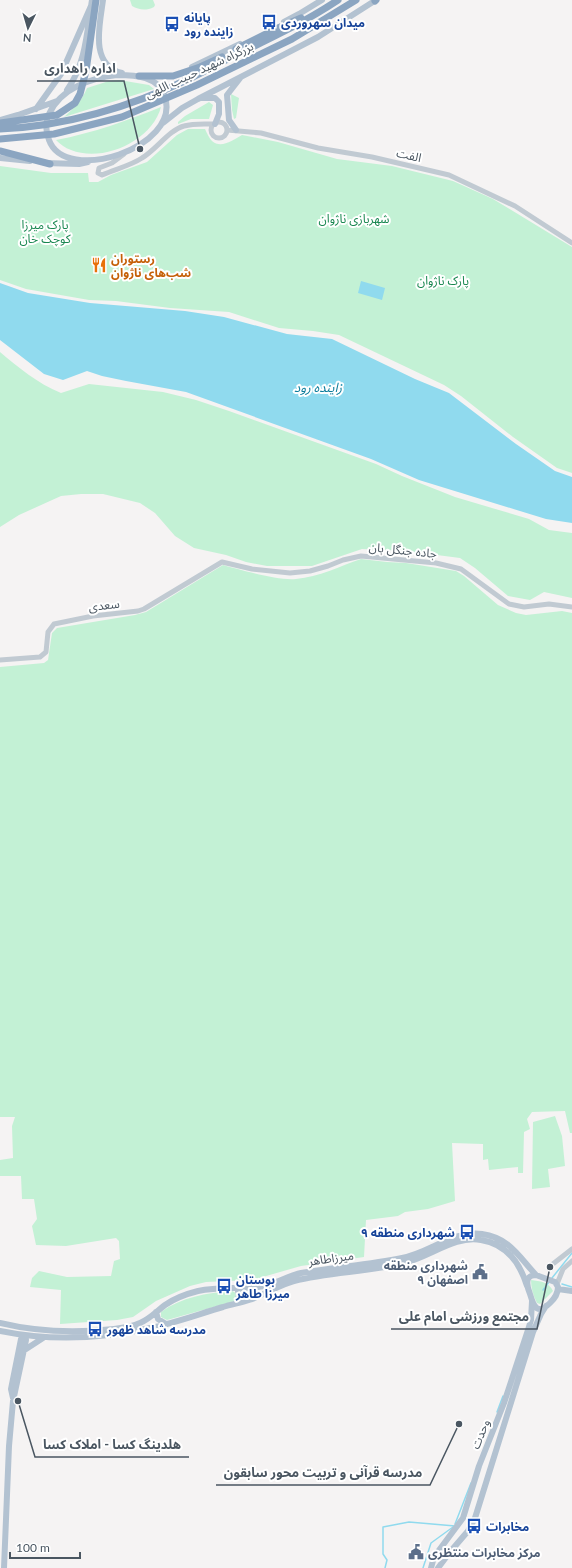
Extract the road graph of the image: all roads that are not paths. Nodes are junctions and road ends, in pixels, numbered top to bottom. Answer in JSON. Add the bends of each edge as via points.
{"nodes":[{"id":1,"x":96,"y":0,"type":"edge"},
{"id":2,"x":103,"y":0,"type":"edge"},
{"id":3,"x":322,"y":0,"type":"edge"},
{"id":4,"x":338,"y":0,"type":"edge"},
{"id":5,"x":356,"y":0,"type":"edge"},
{"id":6,"x":376,"y":0,"type":"edge"},
{"id":7,"x":91,"y":3,"type":"edge"},
{"id":8,"x":329,"y":6,"type":"junction"},
{"id":9,"x":129,"y":75,"type":"junction"},
{"id":10,"x":242,"y":75,"type":"junction"},
{"id":11,"x":139,"y":76,"type":"junction"},
{"id":12,"x":173,"y":76,"type":"junction"},
{"id":13,"x":64,"y":95,"type":"junction"},
{"id":14,"x":198,"y":99,"type":"junction"},
{"id":15,"x":57,"y":101,"type":"junction"},
{"id":16,"x":36,"y":109,"type":"junction"},
{"id":17,"x":0,"y":120,"type":"edge"},
{"id":18,"x":0,"y":123,"type":"edge"},
{"id":19,"x":215,"y":124,"type":"junction"},
{"id":20,"x":160,"y":126,"type":"junction"},
{"id":21,"x":0,"y":129,"type":"edge"},
{"id":22,"x":227,"y":130,"type":"junction"},
{"id":23,"x":236,"y":130,"type":"junction"},
{"id":24,"x":0,"y":139,"type":"edge"},
{"id":25,"x":0,"y":151,"type":"edge"},
{"id":26,"x":128,"y":152,"type":"junction"},
{"id":27,"x":0,"y":158,"type":"edge"},
{"id":28,"x":101,"y":160,"type":"junction"},
{"id":29,"x":50,"y":164,"type":"junction"},
{"id":30,"x":572,"y":243,"type":"edge"},
{"id":31,"x":222,"y":562,"type":"joint"},
{"id":32,"x":572,"y":607,"type":"edge"},
{"id":33,"x":0,"y":660,"type":"edge"},
{"id":34,"x":572,"y":1249,"type":"edge"},
{"id":35,"x":572,"y":1261,"type":"edge"},
{"id":36,"x":560,"y":1266,"type":"junction"},
{"id":37,"x":549,"y":1267,"type":"dead end"},
{"id":38,"x":536,"y":1275,"type":"junction"},
{"id":39,"x":527,"y":1286,"type":"junction"},
{"id":40,"x":237,"y":1287,"type":"junction"},
{"id":41,"x":558,"y":1287,"type":"junction"},
{"id":42,"x":572,"y":1291,"type":"edge"},
{"id":43,"x":532,"y":1301,"type":"junction"},
{"id":44,"x":237,"y":1303,"type":"junction"},
{"id":45,"x":546,"y":1306,"type":"junction"},
{"id":46,"x":156,"y":1312,"type":"junction"},
{"id":47,"x":0,"y":1323,"type":"edge"},
{"id":48,"x":166,"y":1324,"type":"junction"},
{"id":49,"x":26,"y":1328,"type":"junction"},
{"id":50,"x":0,"y":1331,"type":"edge"},
{"id":51,"x":12,"y":1334,"type":"junction"},
{"id":52,"x":25,"y":1335,"type":"junction"},
{"id":53,"x":44,"y":1337,"type":"junction"},
{"id":54,"x":22,"y":1348,"type":"junction"},
{"id":55,"x":483,"y":1458,"type":"junction"},
{"id":56,"x":492,"y":1462,"type":"junction"},
{"id":57,"x":476,"y":1474,"type":"junction"},
{"id":58,"x":488,"y":1476,"type":"junction"},
{"id":59,"x":4,"y":1568,"type":"edge"},
{"id":60,"x":431,"y":1568,"type":"edge"},
{"id":61,"x":438,"y":1568,"type":"edge"}],
"edges":[{"from":1,"to":18,"type":"highway","via":[[86,71],[75,103],[57,115]]},
{"from":2,"to":9,"type":"main road","via":[[100,55],[110,68]]},
{"from":3,"to":12,"type":"main road","via":[[299,14]]},
{"from":4,"to":8,"type":"highway","name":"بزرگراه شهید حبیب اللهی"},
{"from":5,"to":24,"type":"highway","name":"بزرگراه شهید حبیب اللهی","via":[[292,39],[122,117],[70,131]]},
{"from":6,"to":10,"type":"main road","via":[[318,36]]},
{"from":7,"to":13,"type":"main road","via":[[82,61]]},
{"from":7,"to":16,"type":"main road","via":[[61,74]]},
{"from":8,"to":12,"type":"highway","via":[[200,67]]},
{"from":8,"to":21,"type":"highway","name":"بزرگراه شهید حبیب اللهی","via":[[288,30],[192,78],[151,95],[90,116],[40,127]]},
{"from":9,"to":11,"type":"main road"},
{"from":9,"to":13,"type":"main road","via":[[96,79]]},
{"from":10,"to":14,"type":"main road"},
{"from":10,"to":23,"type":"main road","via":[[227,96],[229,120]]},
{"from":11,"to":12,"type":"highway"},
{"from":11,"to":20,"type":"main road","via":[[157,84],[164,93],[167,102],[166,116]]},
{"from":13,"to":15,"type":"main road"},
{"from":14,"to":19,"type":"main road","via":[[215,98],[220,102]]},
{"from":14,"to":20,"type":"main road"},
{"from":15,"to":16,"type":"main road"},
{"from":15,"to":28,"type":"main road","via":[[47,119],[46,133],[50,144],[64,156]]},
{"from":16,"to":17,"type":"main road"},
{"from":19,"to":22,"type":"street","via":[[222,123]]},
{"from":19,"to":22,"type":"street","via":[[212,130],[216,137],[223,137]]},
{"from":19,"to":26,"type":"street","via":[[182,126],[143,158],[102,175],[98,173],[99,168]]},
{"from":20,"to":26,"type":"main road","via":[[151,137]]},
{"from":22,"to":23,"type":"street","name":"الفت"},
{"from":23,"to":30,"type":"street","name":"الفت","via":[[260,133],[318,148],[372,157],[449,175],[515,206]]},
{"from":25,"to":29,"type":"highway"},
{"from":26,"to":28,"type":"main road"},
{"from":27,"to":29,"type":"main road"},
{"from":28,"to":29,"type":"main road","via":[[79,164]]},
{"from":31,"to":32,"type":"street","name":"جاده جنگل بان","via":[[252,569],[290,573],[310,571],[361,556],[436,563],[461,569],[509,604],[524,607],[549,604]]},
{"from":31,"to":33,"type":"street","name":"سعدی","via":[[144,609],[54,624],[48,632],[46,652],[40,657]]},
{"from":34,"to":36,"type":"street"},
{"from":35,"to":36,"type":"street"},
{"from":36,"to":37,"type":"street"},
{"from":36,"to":41,"type":"street"},
{"from":38,"to":39,"type":"main road","via":[[530,1276]]},
{"from":38,"to":40,"type":"main road","name":"میرزاطاهر","via":[[515,1249],[506,1243],[491,1236],[473,1234],[457,1236],[404,1258],[301,1273],[266,1286]]},
{"from":38,"to":41,"type":"main road"},
{"from":39,"to":43,"type":"main road","name":"میرزاطاهر"},
{"from":39,"to":44,"type":"main road","name":"میرزاطاهر","via":[[521,1269],[505,1249],[490,1242],[473,1239],[458,1242],[400,1264],[293,1281],[261,1296]]},
{"from":40,"to":44,"type":"main road"},
{"from":40,"to":46,"type":"main road","name":"میرزاطاهر","via":[[187,1294]]},
{"from":41,"to":42,"type":"main road"},
{"from":41,"to":45,"type":"main road","name":"وحدت","via":[[556,1297]]},
{"from":43,"to":45,"type":"main road","via":[[536,1308],[543,1309]]},
{"from":43,"to":55,"type":"main road","name":"وحدت","via":[[531,1320]]},
{"from":44,"to":48,"type":"main road","name":"میرزاطاهر"},
{"from":45,"to":56,"type":"main road","name":"وحدت","via":[[533,1332]]},
{"from":46,"to":48,"type":"main road","via":[[158,1319]]},
{"from":46,"to":49,"type":"main road","name":"میرزاطاهر","via":[[137,1325],[109,1329],[62,1331]]},
{"from":47,"to":49,"type":"main road","name":"میرزاطاهر"},
{"from":48,"to":53,"type":"main road","name":"میرزاطاهر","via":[[110,1335]]},
{"from":49,"to":52,"type":"main road"},
{"from":50,"to":51,"type":"main road","name":"میرزاطاهر"},
{"from":51,"to":52,"type":"main road","name":"میرزاطاهر"},
{"from":51,"to":54,"type":"main road"},
{"from":52,"to":53,"type":"main road","name":"میرزاطاهر"},
{"from":52,"to":54,"type":"main road"},
{"from":53,"to":54,"type":"main road"},
{"from":54,"to":59,"type":"main road","via":[[13,1398],[9,1446]]},
{"from":55,"to":56,"type":"main road","via":[[484,1464]]},
{"from":55,"to":57,"type":"main road","name":"وحدت"},
{"from":56,"to":58,"type":"main road","name":"وحدت"},
{"from":57,"to":58,"type":"main road","via":[[482,1470]]},
{"from":57,"to":60,"type":"main road","name":"وحدت","via":[[463,1518],[434,1557]]},
{"from":58,"to":61,"type":"main road","name":"وحدت","via":[[473,1523]]}]}
